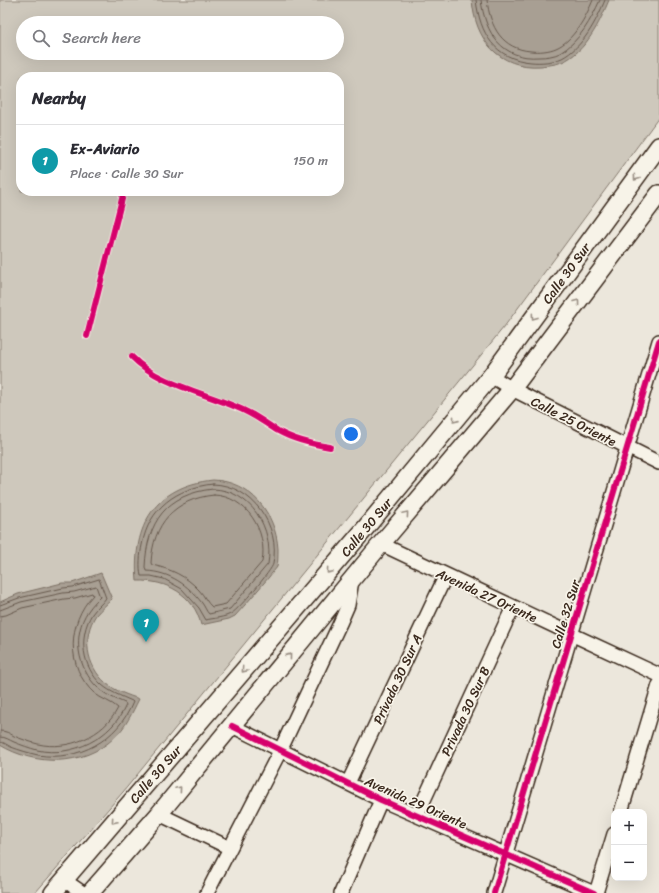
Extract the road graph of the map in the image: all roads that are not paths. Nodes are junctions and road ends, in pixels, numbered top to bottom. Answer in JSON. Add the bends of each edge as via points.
{"nodes":[{"id":1,"x":659,"y":146,"type":"edge"},
{"id":2,"x":659,"y":194,"type":"edge"},
{"id":3,"x":659,"y":341,"type":"edge"},
{"id":4,"x":491,"y":376,"type":"junction"},
{"id":5,"x":512,"y":389,"type":"junction"},
{"id":6,"x":626,"y":447,"type":"junction"},
{"id":7,"x":659,"y":463,"type":"edge"},
{"id":8,"x":381,"y":544,"type":"junction"},
{"id":9,"x":446,"y":575,"type":"junction"},
{"id":10,"x":352,"y":578,"type":"junction"},
{"id":11,"x":513,"y":607,"type":"junction"},
{"id":12,"x":571,"y":634,"type":"junction"},
{"id":13,"x":659,"y":675,"type":"edge"},
{"id":14,"x":659,"y":685,"type":"edge"},
{"id":15,"x":232,"y":726,"type":"junction"},
{"id":16,"x":280,"y":750,"type":"junction"},
{"id":17,"x":348,"y":783,"type":"junction"},
{"id":18,"x":381,"y":800,"type":"junction"},
{"id":19,"x":622,"y":809,"type":"edge"},
{"id":20,"x":159,"y":814,"type":"junction"},
{"id":21,"x":417,"y":815,"type":"junction"},
{"id":22,"x":611,"y":843,"type":"edge"},
{"id":23,"x":230,"y":848,"type":"junction"},
{"id":24,"x":506,"y":854,"type":"junction"},
{"id":25,"x":64,"y":880,"type":"junction"},
{"id":26,"x":53,"y":893,"type":"edge"},
{"id":27,"x":82,"y":893,"type":"edge"},
{"id":28,"x":90,"y":893,"type":"edge"},
{"id":29,"x":207,"y":893,"type":"edge"},
{"id":30,"x":341,"y":893,"type":"edge"},
{"id":31,"x":494,"y":893,"type":"edge"},
{"id":32,"x":595,"y":893,"type":"edge"}],
"edges":[{"from":1,"to":4,"type":"main road","name":"Calle 30 Sur","one_way":true},
{"from":5,"to":2,"type":"main road","name":"Calle 30 Sur","one_way":true},
{"from":3,"to":6,"type":"street","name":"Calle 32 Sur"},
{"from":4,"to":5,"type":"street","name":"Calle 25 Oriente"},
{"from":4,"to":25,"type":"main road","name":"Calle 30 Sur","one_way":true,"via":[[359,536]]},
{"from":5,"to":6,"type":"street","name":"Calle 25 Oriente"},
{"from":8,"to":5,"type":"main road","name":"Calle 30 Sur","one_way":true},
{"from":6,"to":7,"type":"street","name":"Calle 25 Oriente"},
{"from":6,"to":12,"type":"street","name":"Calle 32 Sur"},
{"from":8,"to":9,"type":"street","name":"Avenida 27 Oriente"},
{"from":8,"to":10,"type":"main road","name":"Calle 30 Sur"},
{"from":9,"to":11,"type":"street","name":"Avenida 27 Oriente"},
{"from":9,"to":17,"type":"street","name":"Privada 30 Sur A"},
{"from":15,"to":10,"type":"main road","name":"Calle 30 Sur","one_way":true},
{"from":10,"to":16,"type":"street","name":"Calle 30 Sur","via":[[348,605]]},
{"from":11,"to":12,"type":"street","name":"Avenida 27 Oriente"},
{"from":11,"to":21,"type":"street","name":"Privada 30 Sur B"},
{"from":12,"to":13,"type":"street","name":"Avenida 27 Oriente"},
{"from":12,"to":24,"type":"street","name":"Calle 32 Sur"},
{"from":14,"to":19,"type":"street"},
{"from":15,"to":16,"type":"street","name":"Avenida 29 Oriente"},
{"from":20,"to":15,"type":"main road","name":"Calle 30 Sur","one_way":true},
{"from":16,"to":17,"type":"street","name":"Avenida 29 Oriente"},
{"from":16,"to":23,"type":"street","name":"Calle 30 Sur"},
{"from":17,"to":18,"type":"street","name":"Avenida 29 Oriente"},
{"from":18,"to":21,"type":"street","name":"Avenida 29 Oriente"},
{"from":18,"to":30,"type":"street"},
{"from":20,"to":23,"type":"street"},
{"from":20,"to":28,"type":"main road","name":"Calle 30 Sur"},
{"from":21,"to":24,"type":"street","name":"Avenida 29 Oriente"},
{"from":22,"to":32,"type":"street"},
{"from":23,"to":29,"type":"street","name":"Calle 30 Sur"},
{"from":24,"to":31,"type":"street","name":"Calle 32 Sur"},
{"from":24,"to":32,"type":"street","name":"Avenida 29 Oriente"},
{"from":25,"to":26,"type":"main road","name":"Calle 30 Sur"},
{"from":25,"to":27,"type":"street"}]}
